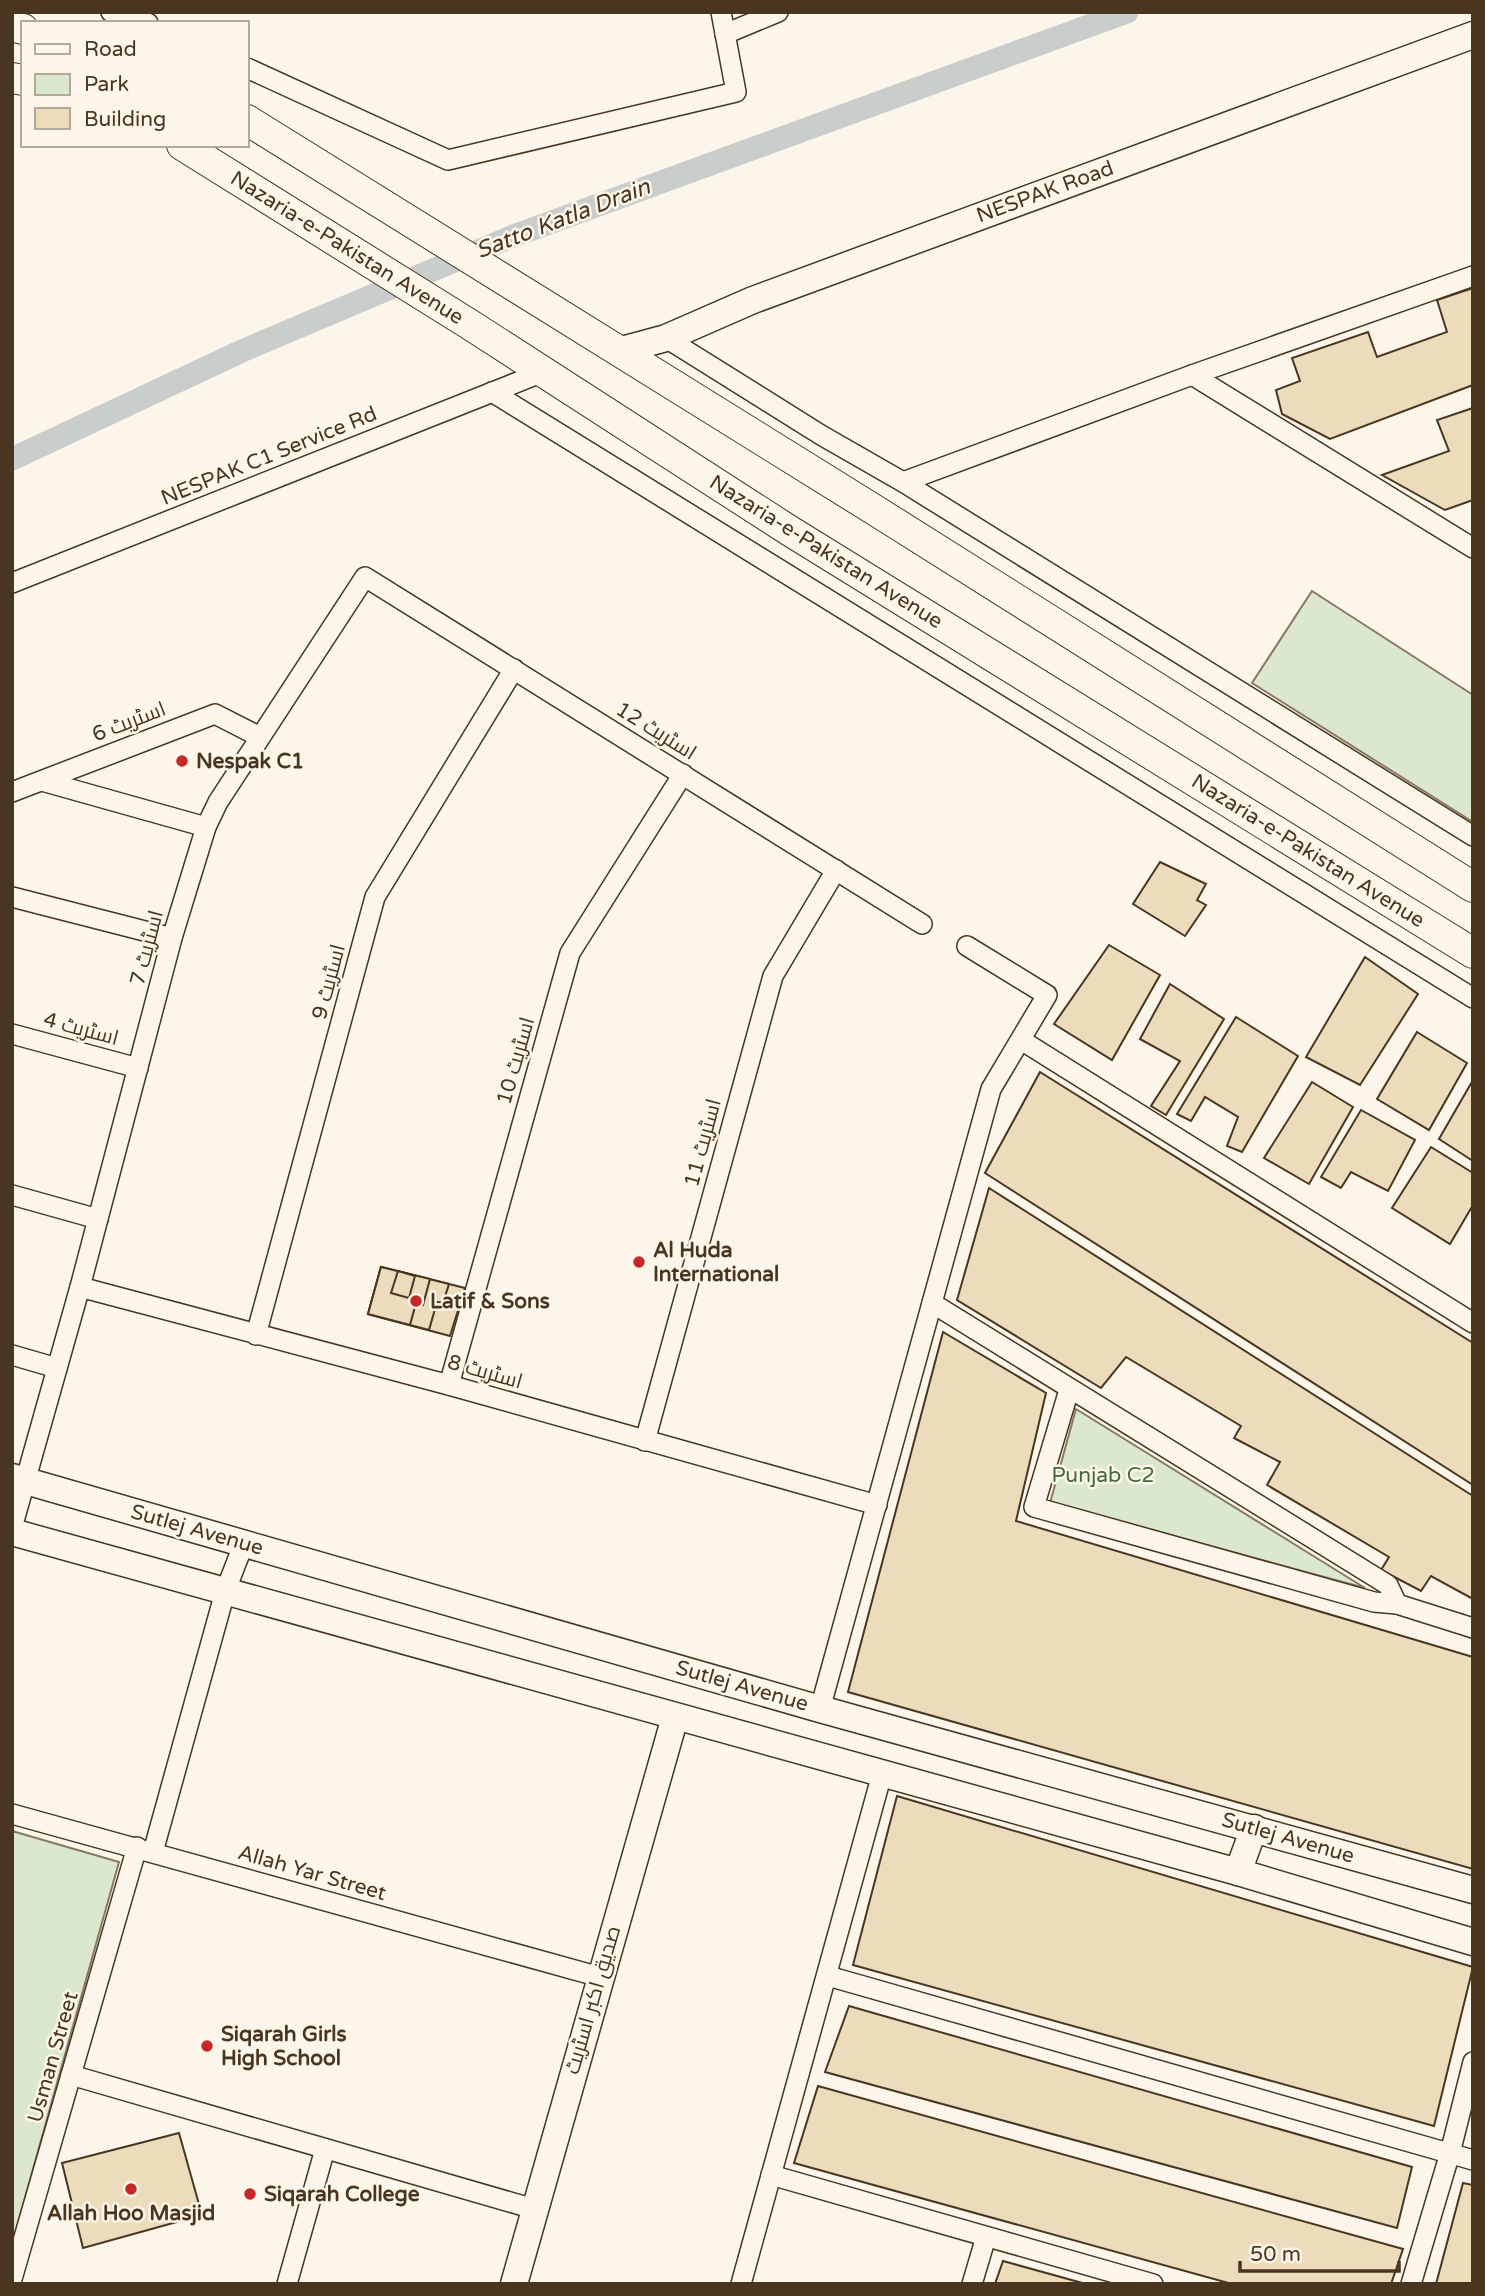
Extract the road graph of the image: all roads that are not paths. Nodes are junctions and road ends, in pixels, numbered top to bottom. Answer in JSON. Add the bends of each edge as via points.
{"nodes":[{"id":1,"x":111,"y":12,"type":"edge"},
{"id":2,"x":721,"y":12,"type":"edge"},
{"id":3,"x":778,"y":12,"type":"edge"},
{"id":4,"x":144,"y":21,"type":"edge"},
{"id":5,"x":725,"y":34,"type":"junction"},
{"id":6,"x":1473,"y":35,"type":"edge"},
{"id":7,"x":248,"y":68,"type":"edge"},
{"id":8,"x":248,"y":121,"type":"edge"},
{"id":9,"x":185,"y":147,"type":"edge"},
{"id":10,"x":1473,"y":276,"type":"edge"},
{"id":11,"x":666,"y":338,"type":"junction"},
{"id":12,"x":618,"y":351,"type":"junction"},
{"id":13,"x":543,"y":372,"type":"junction"},
{"id":14,"x":1192,"y":375,"type":"junction"},
{"id":15,"x":492,"y":392,"type":"junction"},
{"id":16,"x":903,"y":482,"type":"junction"},
{"id":17,"x":1464,"y":534,"type":"edge"},
{"id":18,"x":1473,"y":548,"type":"edge"},
{"id":19,"x":365,"y":577,"type":"joint"},
{"id":20,"x":12,"y":583,"type":"edge"},
{"id":21,"x":514,"y":669,"type":"junction"},
{"id":22,"x":260,"y":737,"type":"junction"},
{"id":23,"x":683,"y":774,"type":"junction"},
{"id":24,"x":41,"y":781,"type":"junction"},
{"id":25,"x":12,"y":792,"type":"edge"},
{"id":26,"x":206,"y":827,"type":"junction"},
{"id":27,"x":1473,"y":836,"type":"edge"},
{"id":28,"x":836,"y":870,"type":"junction"},
{"id":29,"x":1473,"y":887,"type":"edge"},
{"id":30,"x":12,"y":897,"type":"edge"},
{"id":31,"x":922,"y":924,"type":"dead end"},
{"id":32,"x":172,"y":938,"type":"junction"},
{"id":33,"x":967,"y":946,"type":"dead end"},
{"id":34,"x":1473,"y":953,"type":"edge"},
{"id":35,"x":1473,"y":998,"type":"edge"},
{"id":36,"x":12,"y":1034,"type":"edge"},
{"id":37,"x":1021,"y":1040,"type":"junction"},
{"id":38,"x":138,"y":1068,"type":"junction"},
{"id":39,"x":12,"y":1195,"type":"edge"},
{"id":40,"x":98,"y":1219,"type":"junction"},
{"id":41,"x":80,"y":1287,"type":"junction"},
{"id":42,"x":932,"y":1303,"type":"junction"},
{"id":43,"x":1473,"y":1323,"type":"edge"},
{"id":44,"x":256,"y":1335,"type":"junction"},
{"id":45,"x":12,"y":1355,"type":"edge"},
{"id":46,"x":57,"y":1368,"type":"junction"},
{"id":47,"x":449,"y":1385,"type":"junction"},
{"id":48,"x":1069,"y":1390,"type":"junction"},
{"id":49,"x":645,"y":1441,"type":"junction"},
{"id":50,"x":19,"y":1479,"type":"edge"},
{"id":51,"x":877,"y":1505,"type":"junction"},
{"id":52,"x":12,"y":1530,"type":"edge"},
{"id":53,"x":244,"y":1543,"type":"junction"},
{"id":54,"x":225,"y":1592,"type":"junction"},
{"id":55,"x":1397,"y":1604,"type":"junction"},
{"id":56,"x":1473,"y":1628,"type":"edge"},
{"id":57,"x":820,"y":1709,"type":"junction"},
{"id":58,"x":675,"y":1717,"type":"junction"},
{"id":59,"x":882,"y":1774,"type":"junction"},
{"id":60,"x":12,"y":1814,"type":"edge"},
{"id":61,"x":1254,"y":1828,"type":"junction"},
{"id":62,"x":145,"y":1850,"type":"junction"},
{"id":63,"x":1238,"y":1872,"type":"junction"},
{"id":64,"x":1473,"y":1890,"type":"edge"},
{"id":65,"x":1473,"y":1942,"type":"edge"},
{"id":66,"x":828,"y":1976,"type":"junction"},
{"id":67,"x":600,"y":1977,"type":"junction"},
{"id":68,"x":1473,"y":2062,"type":"edge"},
{"id":69,"x":71,"y":2075,"type":"junction"},
{"id":70,"x":325,"y":2149,"type":"junction"},
{"id":71,"x":1450,"y":2153,"type":"junction"},
{"id":72,"x":1473,"y":2160,"type":"edge"},
{"id":73,"x":771,"y":2175,"type":"junction"},
{"id":74,"x":534,"y":2209,"type":"junction"},
{"id":75,"x":986,"y":2237,"type":"junction"},
{"id":76,"x":12,"y":2279,"type":"edge"},
{"id":77,"x":288,"y":2284,"type":"edge"},
{"id":78,"x":514,"y":2284,"type":"edge"},
{"id":79,"x":741,"y":2284,"type":"edge"},
{"id":80,"x":972,"y":2284,"type":"edge"},
{"id":81,"x":1153,"y":2284,"type":"edge"},
{"id":82,"x":1411,"y":2284,"type":"edge"}],
"edges":[{"from":1,"to":4,"type":"street"},
{"from":2,"to":5,"type":"street"},
{"from":3,"to":5,"type":"street"},
{"from":5,"to":7,"type":"street","via":[[736,92],[448,160]]},
{"from":6,"to":11,"type":"street","name":"NESPAK Road","via":[[753,300]]},
{"from":8,"to":12,"type":"main road"},
{"from":9,"to":13,"type":"main road","name":"Nazaria-e-Pakistan Avenue"},
{"from":10,"to":14,"type":"street"},
{"from":11,"to":12,"type":"street","name":"NESPAK Road"},
{"from":11,"to":16,"type":"street"},
{"from":12,"to":29,"type":"main road"},
{"from":13,"to":15,"type":"street","name":"NESPAK C1 Service Rd"},
{"from":13,"to":34,"type":"main road","name":"Nazaria-e-Pakistan Avenue","via":[[790,531]]},
{"from":14,"to":16,"type":"street"},
{"from":14,"to":17,"type":"street"},
{"from":15,"to":20,"type":"street","name":"NESPAK C1 Service Rd"},
{"from":15,"to":35,"type":"street"},
{"from":16,"to":27,"type":"street"},
{"from":17,"to":18,"type":"street"},
{"from":19,"to":21,"type":"street","name":"اسٹریٹ 12"},
{"from":19,"to":22,"type":"street","name":"اسٹریٹ 7"},
{"from":21,"to":23,"type":"street","name":"اسٹریٹ 12"},
{"from":21,"to":44,"type":"street","name":"اسٹریٹ 9","via":[[375,897]]},
{"from":22,"to":24,"type":"street","name":"اسٹریٹ 6","via":[[215,713]]},
{"from":22,"to":26,"type":"street","name":"اسٹریٹ 7"},
{"from":23,"to":28,"type":"street","name":"اسٹریٹ 12"},
{"from":23,"to":47,"type":"street","name":"اسٹریٹ 10","via":[[570,953]]},
{"from":24,"to":25,"type":"street","name":"اسٹریٹ 6"},
{"from":24,"to":26,"type":"street"},
{"from":26,"to":32,"type":"street","name":"اسٹریٹ 7"},
{"from":28,"to":31,"type":"street","name":"اسٹریٹ 12"},
{"from":28,"to":49,"type":"street","name":"اسٹریٹ 11","via":[[773,976]]},
{"from":30,"to":32,"type":"street"},
{"from":32,"to":38,"type":"street","name":"اسٹریٹ 7"},
{"from":33,"to":37,"type":"street","via":[[1047,995]]},
{"from":36,"to":38,"type":"street","name":"اسٹریٹ 4"},
{"from":37,"to":42,"type":"street","via":[[991,1089]]},
{"from":37,"to":43,"type":"street"},
{"from":38,"to":40,"type":"street","name":"اسٹریٹ 7"},
{"from":39,"to":40,"type":"street"},
{"from":40,"to":41,"type":"street","name":"اسٹریٹ 7"},
{"from":41,"to":44,"type":"street","name":"اسٹریٹ 8"},
{"from":41,"to":46,"type":"street","name":"اسٹریٹ 7"},
{"from":42,"to":48,"type":"street"},
{"from":42,"to":51,"type":"street"},
{"from":44,"to":47,"type":"street","name":"اسٹریٹ 8"},
{"from":45,"to":46,"type":"street"},
{"from":46,"to":50,"type":"street","name":"اسٹریٹ 7"},
{"from":47,"to":49,"type":"street","name":"اسٹریٹ 8"},
{"from":48,"to":55,"type":"street","via":[[1388,1585]]},
{"from":48,"to":55,"type":"street","via":[[1034,1507],[1374,1602]]},
{"from":49,"to":51,"type":"street","name":"اسٹریٹ 8"},
{"from":50,"to":52,"type":"street","name":"اسٹریٹ 7"},
{"from":50,"to":53,"type":"street","name":"Sutlej Avenue"},
{"from":51,"to":57,"type":"street"},
{"from":52,"to":54,"type":"street"},
{"from":53,"to":54,"type":"street","name":"Usman Street"},
{"from":53,"to":57,"type":"street","name":"Sutlej Avenue"},
{"from":54,"to":58,"type":"street"},
{"from":54,"to":62,"type":"street","name":"Usman Street"},
{"from":55,"to":56,"type":"street"},
{"from":57,"to":61,"type":"street","name":"Sutlej Avenue"},
{"from":58,"to":59,"type":"street"},
{"from":58,"to":67,"type":"street","name":"صدیق اکبر اسٹریٹ"},
{"from":59,"to":63,"type":"street"},
{"from":59,"to":66,"type":"street"},
{"from":60,"to":62,"type":"street","name":"Allah Yar Street"},
{"from":61,"to":63,"type":"street"},
{"from":61,"to":64,"type":"street","name":"Sutlej Avenue"},
{"from":62,"to":67,"type":"street","name":"Allah Yar Street"},
{"from":62,"to":69,"type":"street","name":"Usman Street"},
{"from":63,"to":65,"type":"street"},
{"from":66,"to":71,"type":"street"},
{"from":66,"to":73,"type":"street"},
{"from":67,"to":74,"type":"street","name":"صدیق اکبر اسٹریٹ"},
{"from":68,"to":71,"type":"street"},
{"from":69,"to":70,"type":"street"},
{"from":69,"to":76,"type":"street","name":"Usman Street"},
{"from":70,"to":74,"type":"street"},
{"from":70,"to":77,"type":"street"},
{"from":71,"to":72,"type":"street"},
{"from":71,"to":82,"type":"street"},
{"from":73,"to":75,"type":"street"},
{"from":73,"to":79,"type":"street"},
{"from":74,"to":78,"type":"street","name":"صدیق اکبر اسٹریٹ"},
{"from":75,"to":80,"type":"street"},
{"from":75,"to":81,"type":"street"}]}
